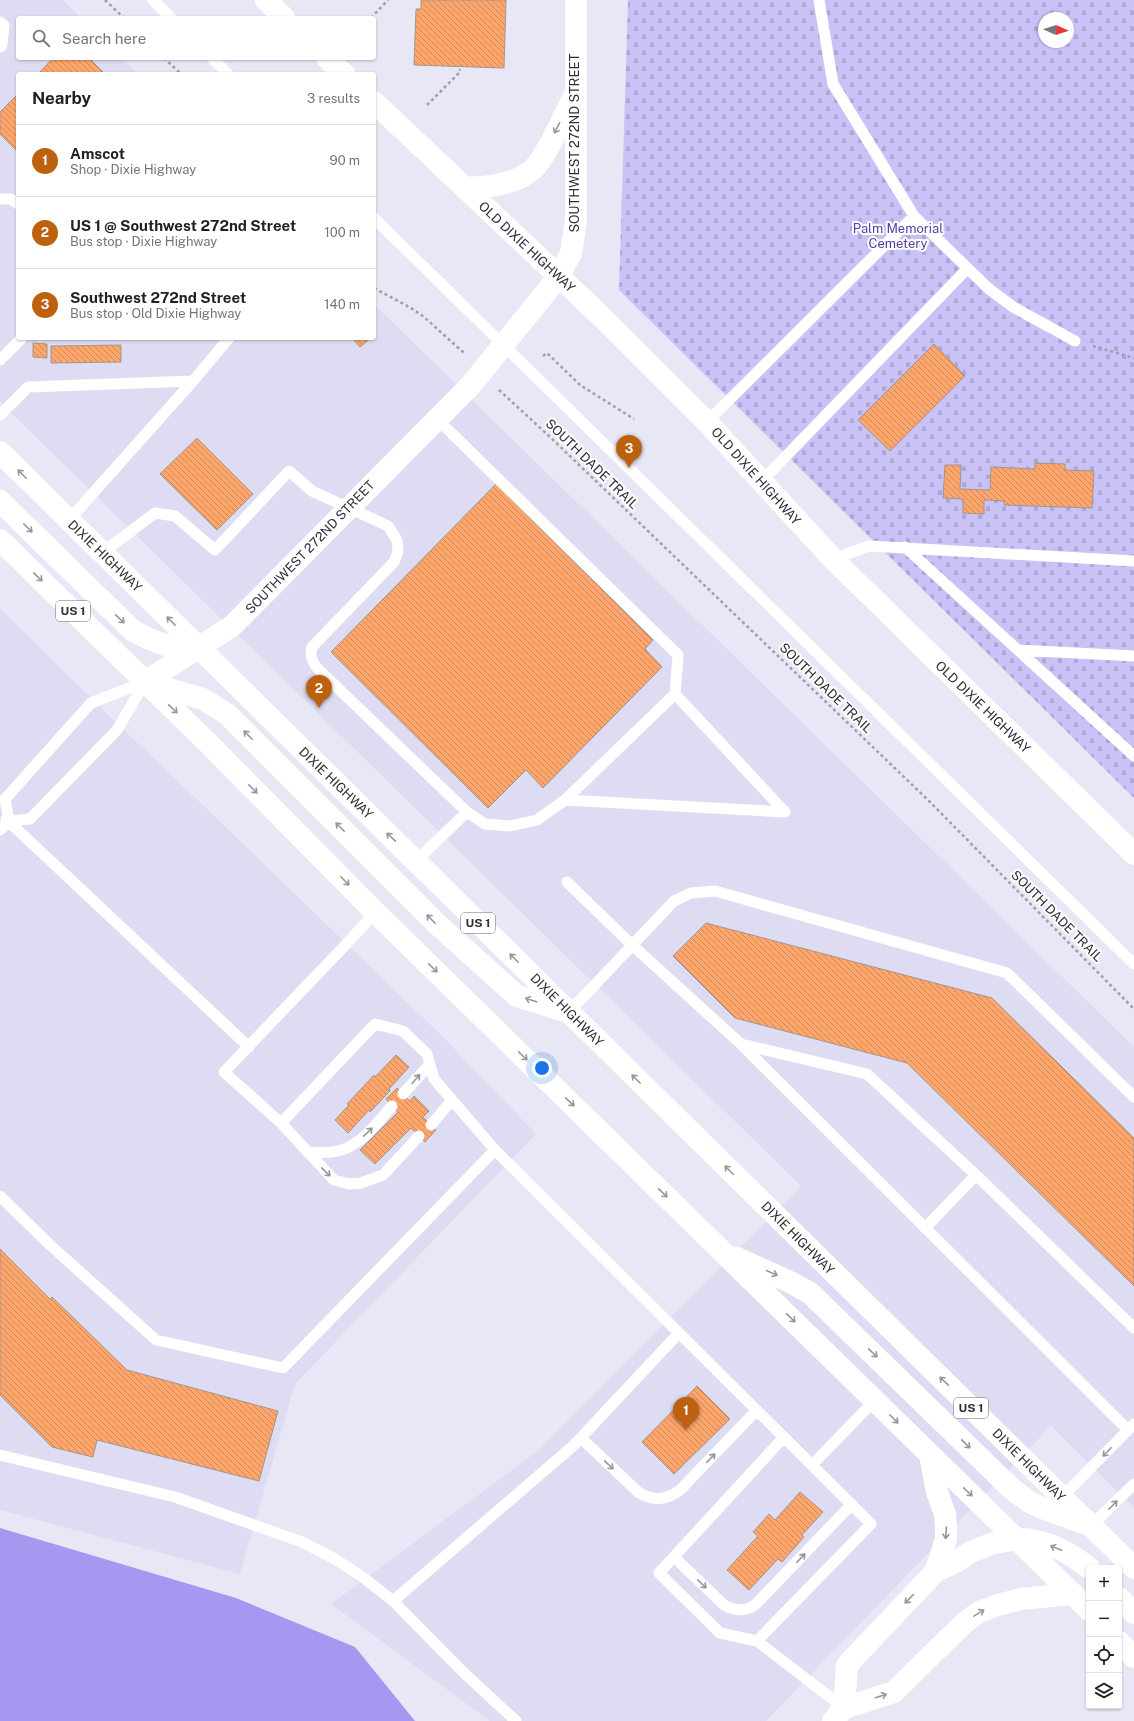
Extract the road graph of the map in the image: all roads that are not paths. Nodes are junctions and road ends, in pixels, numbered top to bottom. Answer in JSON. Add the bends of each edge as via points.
{"nodes":[{"id":1,"x":153,"y":0,"type":"edge"},
{"id":2,"x":266,"y":0,"type":"edge"},
{"id":3,"x":576,"y":0,"type":"edge"},
{"id":4,"x":819,"y":0,"type":"edge"},
{"id":5,"x":169,"y":16,"type":"edge"},
{"id":6,"x":282,"y":16,"type":"edge"},
{"id":7,"x":0,"y":22,"type":"edge"},
{"id":8,"x":0,"y":47,"type":"edge"},
{"id":9,"x":214,"y":60,"type":"edge"},
{"id":10,"x":329,"y":60,"type":"edge"},
{"id":11,"x":226,"y":72,"type":"edge"},
{"id":12,"x":342,"y":72,"type":"edge"},
{"id":13,"x":575,"y":94,"type":"junction"},
{"id":14,"x":376,"y":104,"type":"edge"},
{"id":15,"x":466,"y":188,"type":"junction"},
{"id":16,"x":0,"y":199,"type":"edge"},
{"id":17,"x":16,"y":203,"type":"edge"},
{"id":18,"x":914,"y":216,"type":"junction"},
{"id":19,"x":376,"y":220,"type":"edge"},
{"id":20,"x":967,"y":269,"type":"junction"},
{"id":21,"x":559,"y":276,"type":"junction"},
{"id":22,"x":20,"y":340,"type":"edge"},
{"id":23,"x":227,"y":340,"type":"edge"},
{"id":24,"x":1075,"y":341,"type":"road end"},
{"id":25,"x":504,"y":344,"type":"junction"},
{"id":26,"x":0,"y":360,"type":"edge"},
{"id":27,"x":193,"y":382,"type":"junction"},
{"id":28,"x":0,"y":415,"type":"edge"},
{"id":29,"x":436,"y":418,"type":"junction"},
{"id":30,"x":707,"y":422,"type":"junction"},
{"id":31,"x":0,"y":452,"type":"edge"},
{"id":32,"x":761,"y":482,"type":"junction"},
{"id":33,"x":0,"y":501,"type":"edge"},
{"id":34,"x":347,"y":509,"type":"junction"},
{"id":35,"x":69,"y":520,"type":"junction"},
{"id":36,"x":0,"y":540,"type":"edge"},
{"id":37,"x":905,"y":547,"type":"junction"},
{"id":38,"x":102,"y":553,"type":"junction"},
{"id":39,"x":833,"y":559,"type":"junction"},
{"id":40,"x":1134,"y":561,"type":"edge"},
{"id":41,"x":198,"y":649,"type":"junction"},
{"id":42,"x":1018,"y":650,"type":"junction"},
{"id":43,"x":1134,"y":656,"type":"edge"},
{"id":44,"x":145,"y":682,"type":"junction"},
{"id":45,"x":675,"y":694,"type":"junction"},
{"id":46,"x":1134,"y":756,"type":"edge"},
{"id":47,"x":565,"y":800,"type":"junction"},
{"id":48,"x":0,"y":812,"type":"edge"},
{"id":49,"x":467,"y":812,"type":"junction"},
{"id":50,"x":9,"y":821,"type":"junction"},
{"id":51,"x":0,"y":830,"type":"edge"},
{"id":52,"x":1134,"y":854,"type":"edge"},
{"id":53,"x":416,"y":861,"type":"junction"},
{"id":54,"x":567,"y":882,"type":"dead end"},
{"id":55,"x":375,"y":912,"type":"junction"},
{"id":56,"x":632,"y":945,"type":"junction"},
{"id":57,"x":1134,"y":964,"type":"edge"},
{"id":58,"x":568,"y":1012,"type":"junction"},
{"id":59,"x":741,"y":1044,"type":"junction"},
{"id":60,"x":249,"y":1047,"type":"junction"},
{"id":61,"x":430,"y":1064,"type":"junction"},
{"id":62,"x":403,"y":1094,"type":"dead end"},
{"id":63,"x":1134,"y":1098,"type":"edge"},
{"id":64,"x":452,"y":1100,"type":"junction"},
{"id":65,"x":392,"y":1106,"type":"dead end"},
{"id":66,"x":281,"y":1123,"type":"junction"},
{"id":67,"x":431,"y":1125,"type":"dead end"},
{"id":68,"x":419,"y":1136,"type":"dead end"},
{"id":69,"x":495,"y":1150,"type":"junction"},
{"id":70,"x":307,"y":1152,"type":"junction"},
{"id":71,"x":976,"y":1175,"type":"junction"},
{"id":72,"x":0,"y":1196,"type":"edge"},
{"id":73,"x":925,"y":1228,"type":"junction"},
{"id":74,"x":724,"y":1251,"type":"junction"},
{"id":75,"x":1134,"y":1328,"type":"edge"},
{"id":76,"x":679,"y":1333,"type":"junction"},
{"id":77,"x":875,"y":1400,"type":"junction"},
{"id":78,"x":757,"y":1410,"type":"junction"},
{"id":79,"x":1131,"y":1427,"type":"edge"},
{"id":80,"x":784,"y":1437,"type":"junction"},
{"id":81,"x":581,"y":1438,"type":"junction"},
{"id":82,"x":0,"y":1455,"type":"edge"},
{"id":83,"x":930,"y":1455,"type":"junction"},
{"id":84,"x":812,"y":1465,"type":"junction"},
{"id":85,"x":1134,"y":1484,"type":"edge"},
{"id":86,"x":1062,"y":1497,"type":"junction"},
{"id":87,"x":852,"y":1504,"type":"junction"},
{"id":88,"x":1091,"y":1526,"type":"junction"},
{"id":89,"x":1016,"y":1539,"type":"junction"},
{"id":90,"x":674,"y":1557,"type":"junction"},
{"id":91,"x":1086,"y":1566,"type":"edge"},
{"id":92,"x":1134,"y":1568,"type":"edge"},
{"id":93,"x":936,"y":1571,"type":"junction"},
{"id":94,"x":1073,"y":1594,"type":"junction"},
{"id":95,"x":393,"y":1601,"type":"junction"},
{"id":96,"x":1122,"y":1601,"type":"edge"},
{"id":97,"x":1086,"y":1607,"type":"edge"},
{"id":98,"x":1134,"y":1613,"type":"edge"},
{"id":99,"x":757,"y":1641,"type":"junction"},
{"id":100,"x":1122,"y":1645,"type":"edge"},
{"id":101,"x":1134,"y":1657,"type":"edge"},
{"id":102,"x":839,"y":1715,"type":"edge"},
{"id":103,"x":516,"y":1721,"type":"edge"}],
"edges":[{"from":1,"to":5,"type":"lane"},
{"from":2,"to":6,"type":"main road"},
{"from":3,"to":13,"type":"main road","name":"SOUTHWEST 272ND STREET"},
{"from":4,"to":18,"type":"lane","via":[[833,84]]},
{"from":7,"to":8,"type":"lane","via":[[4,25]]},
{"from":9,"to":11,"type":"lane"},
{"from":10,"to":12,"type":"main road"},
{"from":13,"to":15,"type":"main road","one_way":true,"via":[[533,169],[509,182],[495,186]]},
{"from":13,"to":21,"type":"main road","name":"SOUTHWEST 272ND STREET","via":[[576,220],[571,253]]},
{"from":14,"to":15,"type":"main road","name":"OLD DIXIE HIGHWAY"},
{"from":15,"to":21,"type":"main road","name":"OLD DIXIE HIGHWAY"},
{"from":16,"to":17,"type":"lane","via":[[11,199]]},
{"from":18,"to":20,"type":"lane"},
{"from":18,"to":30,"type":"lane"},
{"from":19,"to":25,"type":"lane"},
{"from":20,"to":24,"type":"lane","via":[[1013,307]]},
{"from":20,"to":32,"type":"lane"},
{"from":21,"to":25,"type":"main road","name":"SOUTHWEST 272ND STREET"},
{"from":21,"to":30,"type":"main road","name":"OLD DIXIE HIGHWAY"},
{"from":22,"to":26,"type":"lane"},
{"from":23,"to":27,"type":"lane"},
{"from":25,"to":29,"type":"main road","name":"SOUTHWEST 272ND STREET","via":[[471,385]]},
{"from":25,"to":57,"type":"lane"},
{"from":27,"to":28,"type":"lane","via":[[28,387]]},
{"from":27,"to":35,"type":"lane"},
{"from":29,"to":34,"type":"main road","name":"SOUTHWEST 272ND STREET"},
{"from":29,"to":45,"type":"lane","via":[[678,655]]},
{"from":30,"to":32,"type":"main road","name":"OLD DIXIE HIGHWAY"},
{"from":35,"to":31,"type":"main road","name":"DIXIE HIGHWAY","number":"US 1","one_way":true},
{"from":32,"to":39,"type":"main road","name":"OLD DIXIE HIGHWAY"},
{"from":33,"to":41,"type":"main road","one_way":true,"via":[[132,630],[150,641],[176,648]]},
{"from":34,"to":38,"type":"lane","via":[[312,491],[289,471],[215,550],[175,516],[155,513]]},
{"from":34,"to":41,"type":"main road","name":"SOUTHWEST 272ND STREET","via":[[232,626]]},
{"from":34,"to":49,"type":"lane","via":[[388,526],[397,540],[398,552],[394,562],[314,644],[310,651],[311,659],[320,671]]},
{"from":35,"to":38,"type":"main road","name":"DIXIE HIGHWAY","number":"US 1"},
{"from":36,"to":44,"type":"main road","number":"US 1","one_way":true},
{"from":37,"to":39,"type":"lane","via":[[868,546]]},
{"from":37,"to":40,"type":"lane"},
{"from":37,"to":42,"type":"lane"},
{"from":41,"to":38,"type":"main road","name":"DIXIE HIGHWAY","number":"US 1","one_way":true},
{"from":39,"to":52,"type":"main road","name":"OLD DIXIE HIGHWAY"},
{"from":41,"to":44,"type":"main road","name":"SOUTHWEST 272ND STREET"},
{"from":53,"to":41,"type":"main road","name":"DIXIE HIGHWAY","number":"US 1","one_way":true},
{"from":42,"to":43,"type":"lane"},
{"from":42,"to":46,"type":"lane"},
{"from":44,"to":50,"type":"lane","via":[[112,736],[30,819]]},
{"from":44,"to":50,"type":"lane","via":[[92,703],[5,799]]},
{"from":44,"to":55,"type":"main road","number":"US 1","one_way":true},
{"from":58,"to":44,"type":"main road","one_way":true,"via":[[517,996],[511,991],[437,924],[227,714],[203,700]]},
{"from":45,"to":47,"type":"lane"},
{"from":45,"to":47,"type":"lane","via":[[784,812]]},
{"from":47,"to":49,"type":"lane","via":[[536,820],[510,826],[485,824]]},
{"from":48,"to":50,"type":"lane"},
{"from":49,"to":53,"type":"lane"},
{"from":50,"to":51,"type":"lane"},
{"from":50,"to":60,"type":"lane"},
{"from":58,"to":53,"type":"main road","name":"DIXIE HIGHWAY","number":"US 1","one_way":true},
{"from":54,"to":56,"type":"lane"},
{"from":55,"to":60,"type":"lane"},
{"from":55,"to":74,"type":"main road","number":"US 1","one_way":true},
{"from":56,"to":58,"type":"lane"},
{"from":56,"to":59,"type":"lane"},
{"from":56,"to":63,"type":"lane","via":[[674,901],[691,893],[715,891],[1007,973]]},
{"from":86,"to":58,"type":"main road","name":"DIXIE HIGHWAY","number":"US 1","one_way":true},
{"from":59,"to":71,"type":"lane","via":[[868,1074]]},
{"from":59,"to":73,"type":"lane"},
{"from":60,"to":66,"type":"lane","via":[[224,1072]]},
{"from":62,"to":61,"type":"lane","one_way":true},
{"from":61,"to":64,"type":"lane","via":[[434,1079]]},
{"from":61,"to":66,"type":"lane","via":[[427,1054],[403,1031],[376,1024]]},
{"from":64,"to":67,"type":"lane"},
{"from":64,"to":69,"type":"lane"},
{"from":70,"to":65,"type":"lane","one_way":true,"via":[[333,1152],[351,1147],[367,1134]]},
{"from":66,"to":70,"type":"lane"},
{"from":70,"to":68,"type":"lane","one_way":true,"via":[[334,1180],[349,1184],[361,1183],[383,1175]]},
{"from":69,"to":72,"type":"lane","via":[[283,1368],[156,1340]]},
{"from":69,"to":76,"type":"lane"},
{"from":71,"to":73,"type":"lane"},
{"from":71,"to":75,"type":"lane"},
{"from":73,"to":79,"type":"lane"},
{"from":74,"to":77,"type":"main road","number":"US 1","one_way":true},
{"from":74,"to":88,"type":"main road","one_way":true,"via":[[810,1293],[1013,1490],[1031,1503]]},
{"from":76,"to":78,"type":"lane"},
{"from":76,"to":81,"type":"lane"},
{"from":77,"to":83,"type":"main road","number":"US 1","one_way":true},
{"from":77,"to":84,"type":"lane"},
{"from":78,"to":80,"type":"lane"},
{"from":81,"to":78,"type":"lane","one_way":true,"via":[[638,1492],[662,1499],[680,1490]]},
{"from":79,"to":86,"type":"lane","one_way":true},
{"from":80,"to":84,"type":"lane"},
{"from":80,"to":90,"type":"lane"},
{"from":81,"to":95,"type":"lane"},
{"from":82,"to":95,"type":"lane","via":[[175,1497],[302,1542],[335,1559]]},
{"from":83,"to":89,"type":"main road","number":"US 1","one_way":true},
{"from":83,"to":93,"type":"main road","one_way":true,"via":[[937,1492],[945,1514],[946,1528],[946,1539]]},
{"from":84,"to":87,"type":"lane"},
{"from":88,"to":85,"type":"lane","one_way":true},
{"from":86,"to":88,"type":"main road","name":"DIXIE HIGHWAY","number":"US 1"},
{"from":90,"to":87,"type":"lane","one_way":true,"via":[[724,1605],[730,1609],[744,1610],[755,1605]]},
{"from":87,"to":99,"type":"lane","via":[[872,1524]]},
{"from":88,"to":92,"type":"main road","name":"DIXIE HIGHWAY","number":"US 1"},
{"from":91,"to":89,"type":"main road","one_way":true,"via":[[1064,1551],[1040,1541]]},
{"from":89,"to":93,"type":"main road","via":[[991,1544]]},
{"from":89,"to":94,"type":"main road","number":"US 1"},
{"from":90,"to":99,"type":"lane","via":[[659,1573],[720,1633]]},
{"from":93,"to":102,"type":"main road","one_way":true,"via":[[847,1665]]},
{"from":94,"to":97,"type":"main road","number":"US 1"},
{"from":102,"to":94,"type":"main road","one_way":true,"via":[[894,1692],[979,1612],[1020,1599]]},
{"from":95,"to":103,"type":"lane"},
{"from":96,"to":98,"type":"main road"},
{"from":99,"to":102,"type":"lane"},
{"from":100,"to":101,"type":"main road"}]}
